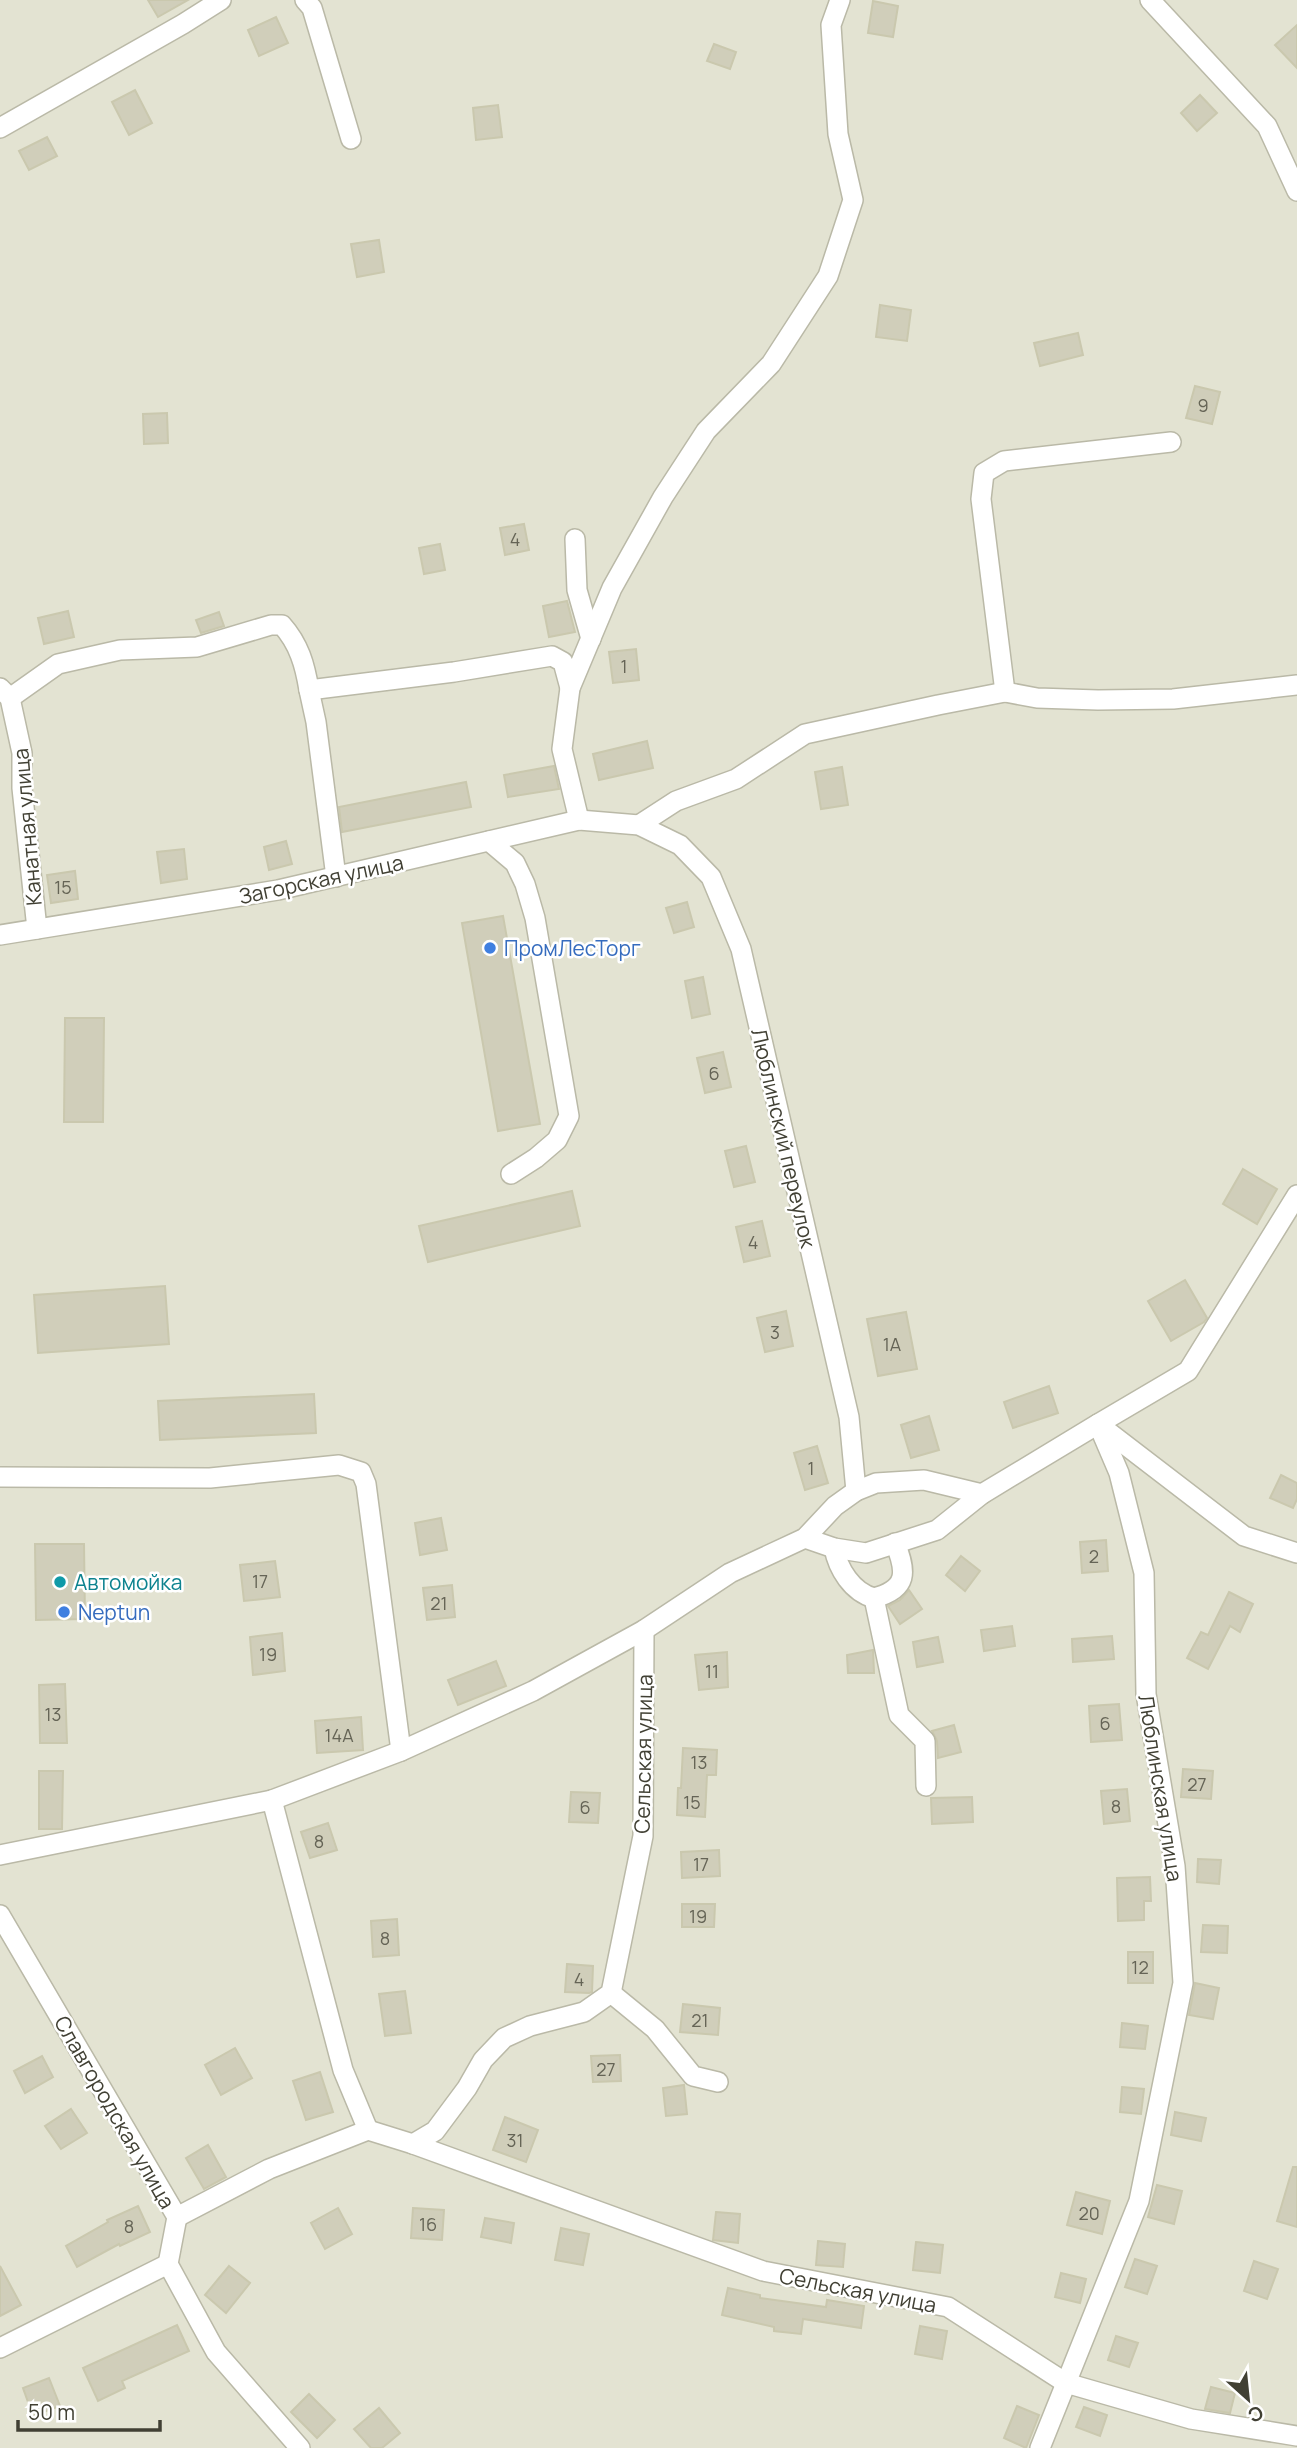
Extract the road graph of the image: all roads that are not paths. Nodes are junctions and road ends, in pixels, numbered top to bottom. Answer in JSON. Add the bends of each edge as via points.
{"nodes":[{"id":1,"x":221,"y":0,"type":"edge"},
{"id":2,"x":304,"y":0,"type":"edge"},
{"id":3,"x":840,"y":0,"type":"edge"},
{"id":4,"x":1150,"y":0,"type":"edge"},
{"id":5,"x":0,"y":128,"type":"edge"},
{"id":6,"x":351,"y":139,"type":"dead end"},
{"id":7,"x":1297,"y":191,"type":"edge"},
{"id":8,"x":1171,"y":442,"type":"dead end"},
{"id":9,"x":576,"y":539,"type":"dead end"},
{"id":10,"x":591,"y":639,"type":"junction"},
{"id":11,"x":1297,"y":685,"type":"edge"},
{"id":12,"x":570,"y":688,"type":"junction"},
{"id":13,"x":309,"y":690,"type":"junction"},
{"id":14,"x":1005,"y":692,"type":"junction"},
{"id":15,"x":5,"y":693,"type":"edge"},
{"id":16,"x":579,"y":820,"type":"junction"},
{"id":17,"x":639,"y":824,"type":"junction"},
{"id":18,"x":489,"y":841,"type":"junction"},
{"id":19,"x":337,"y":877,"type":"junction"},
{"id":20,"x":37,"y":929,"type":"junction"},
{"id":21,"x":0,"y":935,"type":"edge"},
{"id":22,"x":511,"y":1174,"type":"dead end"},
{"id":23,"x":1297,"y":1195,"type":"edge"},
{"id":24,"x":1098,"y":1424,"type":"junction"},
{"id":25,"x":0,"y":1477,"type":"edge"},
{"id":26,"x":856,"y":1491,"type":"junction"},
{"id":27,"x":982,"y":1494,"type":"junction"},
{"id":28,"x":805,"y":1538,"type":"junction"},
{"id":29,"x":895,"y":1543,"type":"junction"},
{"id":30,"x":834,"y":1548,"type":"junction"},
{"id":31,"x":1297,"y":1553,"type":"edge"},
{"id":32,"x":874,"y":1598,"type":"junction"},
{"id":33,"x":644,"y":1630,"type":"junction"},
{"id":34,"x":401,"y":1751,"type":"junction"},
{"id":35,"x":926,"y":1786,"type":"dead end"},
{"id":36,"x":272,"y":1800,"type":"junction"},
{"id":37,"x":0,"y":1855,"type":"edge"},
{"id":38,"x":0,"y":1915,"type":"edge"},
{"id":39,"x":611,"y":1993,"type":"junction"},
{"id":40,"x":718,"y":2082,"type":"dead end"},
{"id":41,"x":368,"y":2130,"type":"junction"},
{"id":42,"x":413,"y":2144,"type":"junction"},
{"id":43,"x":177,"y":2217,"type":"junction"},
{"id":44,"x":168,"y":2264,"type":"junction"},
{"id":45,"x":0,"y":2348,"type":"edge"},
{"id":46,"x":1066,"y":2383,"type":"junction"},
{"id":47,"x":1297,"y":2436,"type":"edge"},
{"id":48,"x":300,"y":2448,"type":"edge"},
{"id":49,"x":1040,"y":2448,"type":"edge"}],
"edges":[{"from":1,"to":5,"type":"street"},
{"from":2,"to":6,"type":"street","via":[[312,8]]},
{"from":3,"to":10,"type":"street","via":[[831,25],[838,134],[853,200],[828,276],[771,364],[706,431],[618,577]]},
{"from":4,"to":7,"type":"street","via":[[1267,126]]},
{"from":8,"to":14,"type":"street","via":[[1003,461],[984,473],[981,499]]},
{"from":9,"to":10,"type":"street","via":[[577,590]]},
{"from":10,"to":12,"type":"street"},
{"from":11,"to":14,"type":"street","via":[[1173,699],[1037,698]]},
{"from":12,"to":13,"type":"street","via":[[563,662],[552,656]]},
{"from":12,"to":16,"type":"street","via":[[562,749]]},
{"from":13,"to":15,"type":"street","via":[[294,638],[282,625],[271,625],[197,647],[120,650],[58,664]]},
{"from":13,"to":19,"type":"street"},
{"from":14,"to":17,"type":"street","via":[[805,734],[736,779],[676,801]]},
{"from":15,"to":20,"type":"street","name":"Канатная улица","via":[[22,753]]},
{"from":16,"to":17,"type":"street","name":"Загорская улица"},
{"from":16,"to":18,"type":"street","name":"Загорская улица"},
{"from":17,"to":26,"type":"street","name":"Люблинский переулок","via":[[680,845],[711,877],[741,949],[849,1417]]},
{"from":18,"to":19,"type":"street","name":"Загорская улица"},
{"from":18,"to":22,"type":"street","via":[[515,863],[535,918],[569,1116],[557,1140]]},
{"from":19,"to":20,"type":"street","name":"Загорская улица"},
{"from":20,"to":21,"type":"street","name":"Загорская улица"},
{"from":23,"to":24,"type":"street","via":[[1188,1371]]},
{"from":24,"to":27,"type":"street"},
{"from":24,"to":31,"type":"street","via":[[1244,1536]]},
{"from":24,"to":46,"type":"street","name":"Люблинская улица","via":[[1119,1473],[1144,1573],[1146,1694],[1175,1866],[1183,1983],[1139,2201]]},
{"from":25,"to":34,"type":"street","via":[[210,1478],[339,1465],[361,1472]]},
{"from":26,"to":27,"type":"street","via":[[876,1483],[924,1480]]},
{"from":26,"to":28,"type":"street"},
{"from":27,"to":29,"type":"street","via":[[937,1530]]},
{"from":28,"to":30,"type":"street"},
{"from":28,"to":33,"type":"street","via":[[730,1573]]},
{"from":29,"to":30,"type":"street","via":[[866,1553]]},
{"from":29,"to":32,"type":"street","via":[[904,1573],[900,1584]]},
{"from":30,"to":32,"type":"street","via":[[849,1581],[862,1595]]},
{"from":32,"to":35,"type":"street","via":[[899,1715],[925,1741]]},
{"from":33,"to":34,"type":"street","via":[[533,1691]]},
{"from":33,"to":39,"type":"street","name":"Сельская улица","via":[[643,1836]]},
{"from":34,"to":36,"type":"street"},
{"from":36,"to":37,"type":"street"},
{"from":36,"to":41,"type":"street","via":[[343,2070]]},
{"from":38,"to":43,"type":"street","name":"Славгородская улица"},
{"from":39,"to":40,"type":"street","via":[[655,2029],[693,2077]]},
{"from":39,"to":42,"type":"street","via":[[584,2012],[503,2038],[435,2131]]},
{"from":41,"to":42,"type":"street","name":"Сельская улица"},
{"from":41,"to":43,"type":"street","via":[[269,2169]]},
{"from":42,"to":46,"type":"street","name":"Сельская улица","via":[[763,2271],[948,2307]]},
{"from":43,"to":44,"type":"street","name":"Славгородская улица"},
{"from":44,"to":45,"type":"street"},
{"from":44,"to":48,"type":"street","via":[[216,2352]]},
{"from":46,"to":47,"type":"street","name":"Сельская улица","via":[[1191,2419]]},
{"from":46,"to":49,"type":"street","name":"Люблинская улица"}]}
